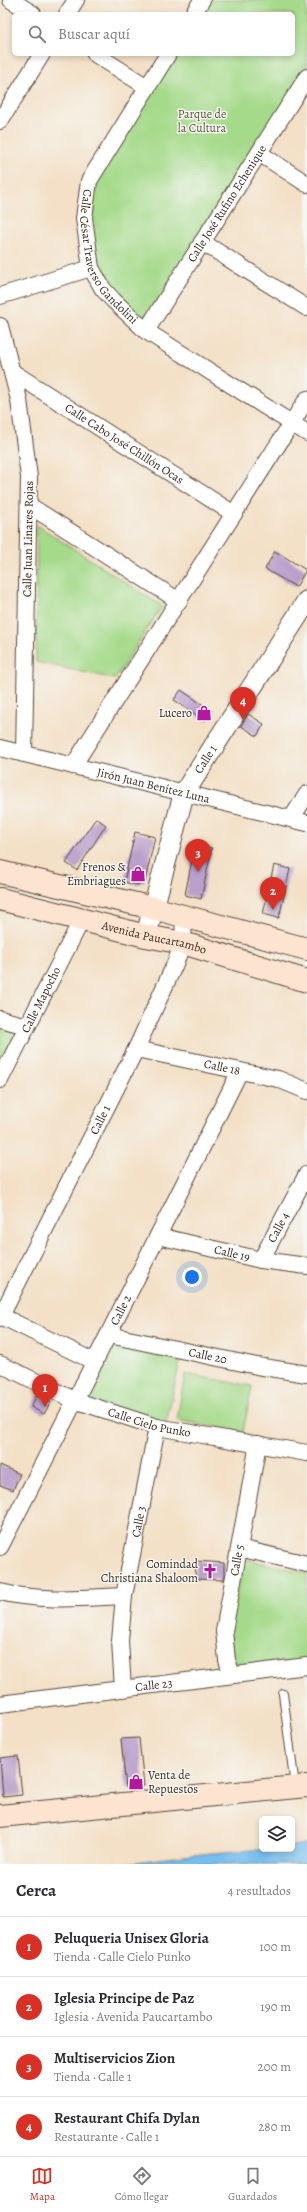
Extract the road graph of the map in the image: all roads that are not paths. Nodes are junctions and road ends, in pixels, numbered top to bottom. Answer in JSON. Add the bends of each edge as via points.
{"nodes":[{"id":1,"x":11,"y":0,"type":"edge"},
{"id":2,"x":76,"y":0,"type":"edge"},
{"id":3,"x":202,"y":0,"type":"edge"},
{"id":4,"x":30,"y":12,"type":"edge"},
{"id":5,"x":68,"y":12,"type":"edge"},
{"id":6,"x":194,"y":12,"type":"edge"},
{"id":7,"x":41,"y":56,"type":"edge"},
{"id":8,"x":98,"y":56,"type":"edge"},
{"id":9,"x":167,"y":56,"type":"edge"},
{"id":10,"x":307,"y":77,"type":"edge"},
{"id":11,"x":147,"y":87,"type":"junction"},
{"id":12,"x":0,"y":121,"type":"edge"},
{"id":13,"x":259,"y":153,"type":"junction"},
{"id":14,"x":307,"y":184,"type":"edge"},
{"id":15,"x":202,"y":242,"type":"junction"},
{"id":16,"x":91,"y":268,"type":"junction"},
{"id":17,"x":0,"y":296,"type":"edge"},
{"id":18,"x":307,"y":308,"type":"edge"},
{"id":19,"x":0,"y":326,"type":"edge"},
{"id":20,"x":146,"y":331,"type":"junction"},
{"id":21,"x":14,"y":373,"type":"junction"},
{"id":22,"x":307,"y":399,"type":"edge"},
{"id":23,"x":292,"y":423,"type":"junction"},
{"id":24,"x":307,"y":432,"type":"edge"},
{"id":25,"x":30,"y":506,"type":"junction"},
{"id":26,"x":234,"y":514,"type":"junction"},
{"id":27,"x":179,"y":601,"type":"junction"},
{"id":28,"x":307,"y":601,"type":"edge"},
{"id":29,"x":0,"y":748,"type":"edge"},
{"id":30,"x":24,"y":754,"type":"junction"},
{"id":31,"x":73,"y":766,"type":"junction"},
{"id":32,"x":184,"y":793,"type":"junction"},
{"id":33,"x":307,"y":794,"type":"edge"},
{"id":34,"x":291,"y":819,"type":"junction"},
{"id":35,"x":307,"y":823,"type":"edge"},
{"id":36,"x":0,"y":872,"type":"edge"},
{"id":37,"x":0,"y":899,"type":"edge"},
{"id":38,"x":153,"y":908,"type":"junction"},
{"id":39,"x":184,"y":916,"type":"junction"},
{"id":40,"x":82,"y":919,"type":"junction"},
{"id":41,"x":146,"y":936,"type":"junction"},
{"id":42,"x":183,"y":943,"type":"junction"},
{"id":43,"x":307,"y":949,"type":"edge"},
{"id":44,"x":307,"y":981,"type":"edge"},
{"id":45,"x":0,"y":1019,"type":"edge"},
{"id":46,"x":28,"y":1026,"type":"junction"},
{"id":47,"x":136,"y":1049,"type":"junction"},
{"id":48,"x":240,"y":1071,"type":"junction"},
{"id":49,"x":0,"y":1080,"type":"edge"},
{"id":50,"x":307,"y":1091,"type":"edge"},
{"id":51,"x":307,"y":1174,"type":"edge"},
{"id":52,"x":158,"y":1236,"type":"junction"},
{"id":53,"x":261,"y":1260,"type":"junction"},
{"id":54,"x":307,"y":1266,"type":"edge"},
{"id":55,"x":0,"y":1317,"type":"edge"},
{"id":56,"x":109,"y":1336,"type":"junction"},
{"id":57,"x":95,"y":1362,"type":"junction"},
{"id":58,"x":0,"y":1364,"type":"edge"},
{"id":59,"x":307,"y":1374,"type":"edge"},
{"id":60,"x":74,"y":1400,"type":"junction"},
{"id":61,"x":157,"y":1427,"type":"junction"},
{"id":62,"x":258,"y":1444,"type":"junction"},
{"id":63,"x":307,"y":1452,"type":"edge"},
{"id":64,"x":0,"y":1547,"type":"edge"},
{"id":65,"x":239,"y":1548,"type":"junction"},
{"id":66,"x":307,"y":1564,"type":"edge"},
{"id":67,"x":0,"y":1592,"type":"edge"},
{"id":68,"x":124,"y":1596,"type":"junction"},
{"id":69,"x":307,"y":1666,"type":"edge"},
{"id":70,"x":232,"y":1675,"type":"junction"},
{"id":71,"x":123,"y":1689,"type":"junction"},
{"id":72,"x":283,"y":1694,"type":"dead end"},
{"id":73,"x":0,"y":1704,"type":"edge"},
{"id":74,"x":301,"y":1787,"type":"edge"},
{"id":75,"x":0,"y":1816,"type":"edge"}],
"edges":[{"from":1,"to":4,"type":"street"},
{"from":2,"to":5,"type":"street"},
{"from":3,"to":6,"type":"street"},
{"from":7,"to":12,"type":"street"},
{"from":8,"to":11,"type":"street"},
{"from":9,"to":11,"type":"street","name":"Calle César Traverso Gandolini"},
{"from":10,"to":13,"type":"street","name":"Calle José Rufino Echenique"},
{"from":11,"to":16,"type":"street","name":"Calle César Traverso Gandolini","via":[[89,181],[84,218]]},
{"from":13,"to":14,"type":"street"},
{"from":13,"to":15,"type":"street","name":"Calle José Rufino Echenique"},
{"from":15,"to":18,"type":"street"},
{"from":15,"to":20,"type":"street","name":"Calle José Rufino Echenique"},
{"from":16,"to":17,"type":"street"},
{"from":16,"to":20,"type":"street","name":"Calle César Traverso Gandolini","via":[[103,289]]},
{"from":19,"to":21,"type":"street","name":"Calle Juan Linares Rojas"},
{"from":20,"to":23,"type":"street","name":"Calle César Traverso Gandolini"},
{"from":21,"to":25,"type":"street","name":"Calle Juan Linares Rojas","via":[[24,430]]},
{"from":21,"to":26,"type":"street","name":"Calle Cabo José Chillón Ocas"},
{"from":22,"to":23,"type":"street"},
{"from":23,"to":24,"type":"street","name":"Calle César Traverso Gandolini"},
{"from":23,"to":26,"type":"street"},
{"from":25,"to":27,"type":"street"},
{"from":25,"to":30,"type":"street","name":"Calle Juan Linares Rojas"},
{"from":26,"to":27,"type":"street"},
{"from":27,"to":31,"type":"street"},
{"from":28,"to":32,"type":"street","name":"Calle 1"},
{"from":29,"to":30,"type":"street","name":"Jirón Juan Benítez Luna"},
{"from":30,"to":31,"type":"street","name":"Jirón Juan Benítez Luna"},
{"from":31,"to":32,"type":"street","name":"Jirón Juan Benítez Luna"},
{"from":32,"to":34,"type":"street","name":"Jirón Juan Benítez Luna"},
{"from":32,"to":38,"type":"street","name":"Calle 1"},
{"from":33,"to":34,"type":"street"},
{"from":34,"to":35,"type":"street","name":"Jirón Juan Benítez Luna"},
{"from":36,"to":38,"type":"main road"},
{"from":37,"to":40,"type":"main road","name":"Avenida Paucartambo"},
{"from":38,"to":39,"type":"main road"},
{"from":38,"to":41,"type":"street","name":"Calle 1"},
{"from":39,"to":42,"type":"street","name":"Calle 1"},
{"from":39,"to":43,"type":"main road"},
{"from":40,"to":41,"type":"main road","name":"Avenida Paucartambo"},
{"from":40,"to":46,"type":"street","name":"Calle Mapocho"},
{"from":41,"to":42,"type":"main road","name":"Avenida Paucartambo"},
{"from":42,"to":44,"type":"main road","name":"Avenida Paucartambo"},
{"from":42,"to":47,"type":"street","name":"Calle 1"},
{"from":45,"to":46,"type":"street"},
{"from":46,"to":49,"type":"street","name":"Calle Mapocho"},
{"from":47,"to":48,"type":"street","name":"Calle 18"},
{"from":47,"to":55,"type":"street","name":"Calle 1"},
{"from":48,"to":50,"type":"street","name":"Calle 18","via":[[278,1079]]},
{"from":48,"to":52,"type":"street","name":"Calle 2"},
{"from":51,"to":53,"type":"street","name":"Calle 4"},
{"from":52,"to":53,"type":"street","name":"Calle 19"},
{"from":52,"to":56,"type":"street","name":"Calle 2"},
{"from":53,"to":54,"type":"street","name":"Calle 19"},
{"from":55,"to":57,"type":"street"},
{"from":56,"to":57,"type":"street","name":"Calle 2"},
{"from":56,"to":59,"type":"street","name":"Calle 20"},
{"from":57,"to":60,"type":"street","name":"Calle 2"},
{"from":58,"to":60,"type":"street","name":"Calle Cielo Punko"},
{"from":60,"to":61,"type":"street","name":"Calle Cielo Punko"},
{"from":60,"to":64,"type":"street","name":"Calle 2"},
{"from":61,"to":62,"type":"street","name":"Calle Cielo Punko"},
{"from":61,"to":68,"type":"street","name":"Calle 3"},
{"from":62,"to":63,"type":"street","name":"Calle Cielo Punko"},
{"from":62,"to":65,"type":"street","name":"Calle 5"},
{"from":65,"to":66,"type":"street"},
{"from":65,"to":70,"type":"street","name":"Calle 5","via":[[224,1631],[227,1660]]},
{"from":67,"to":68,"type":"street","via":[[16,1596],[57,1599]]},
{"from":68,"to":71,"type":"street","name":"Calle 3","via":[[120,1642]]},
{"from":69,"to":70,"type":"street","name":"Calle 23"},
{"from":70,"to":71,"type":"street","name":"Calle 23"},
{"from":71,"to":73,"type":"street","name":"Calle 23"},
{"from":72,"to":74,"type":"lane"},
{"from":74,"to":75,"type":"main road"}]}
